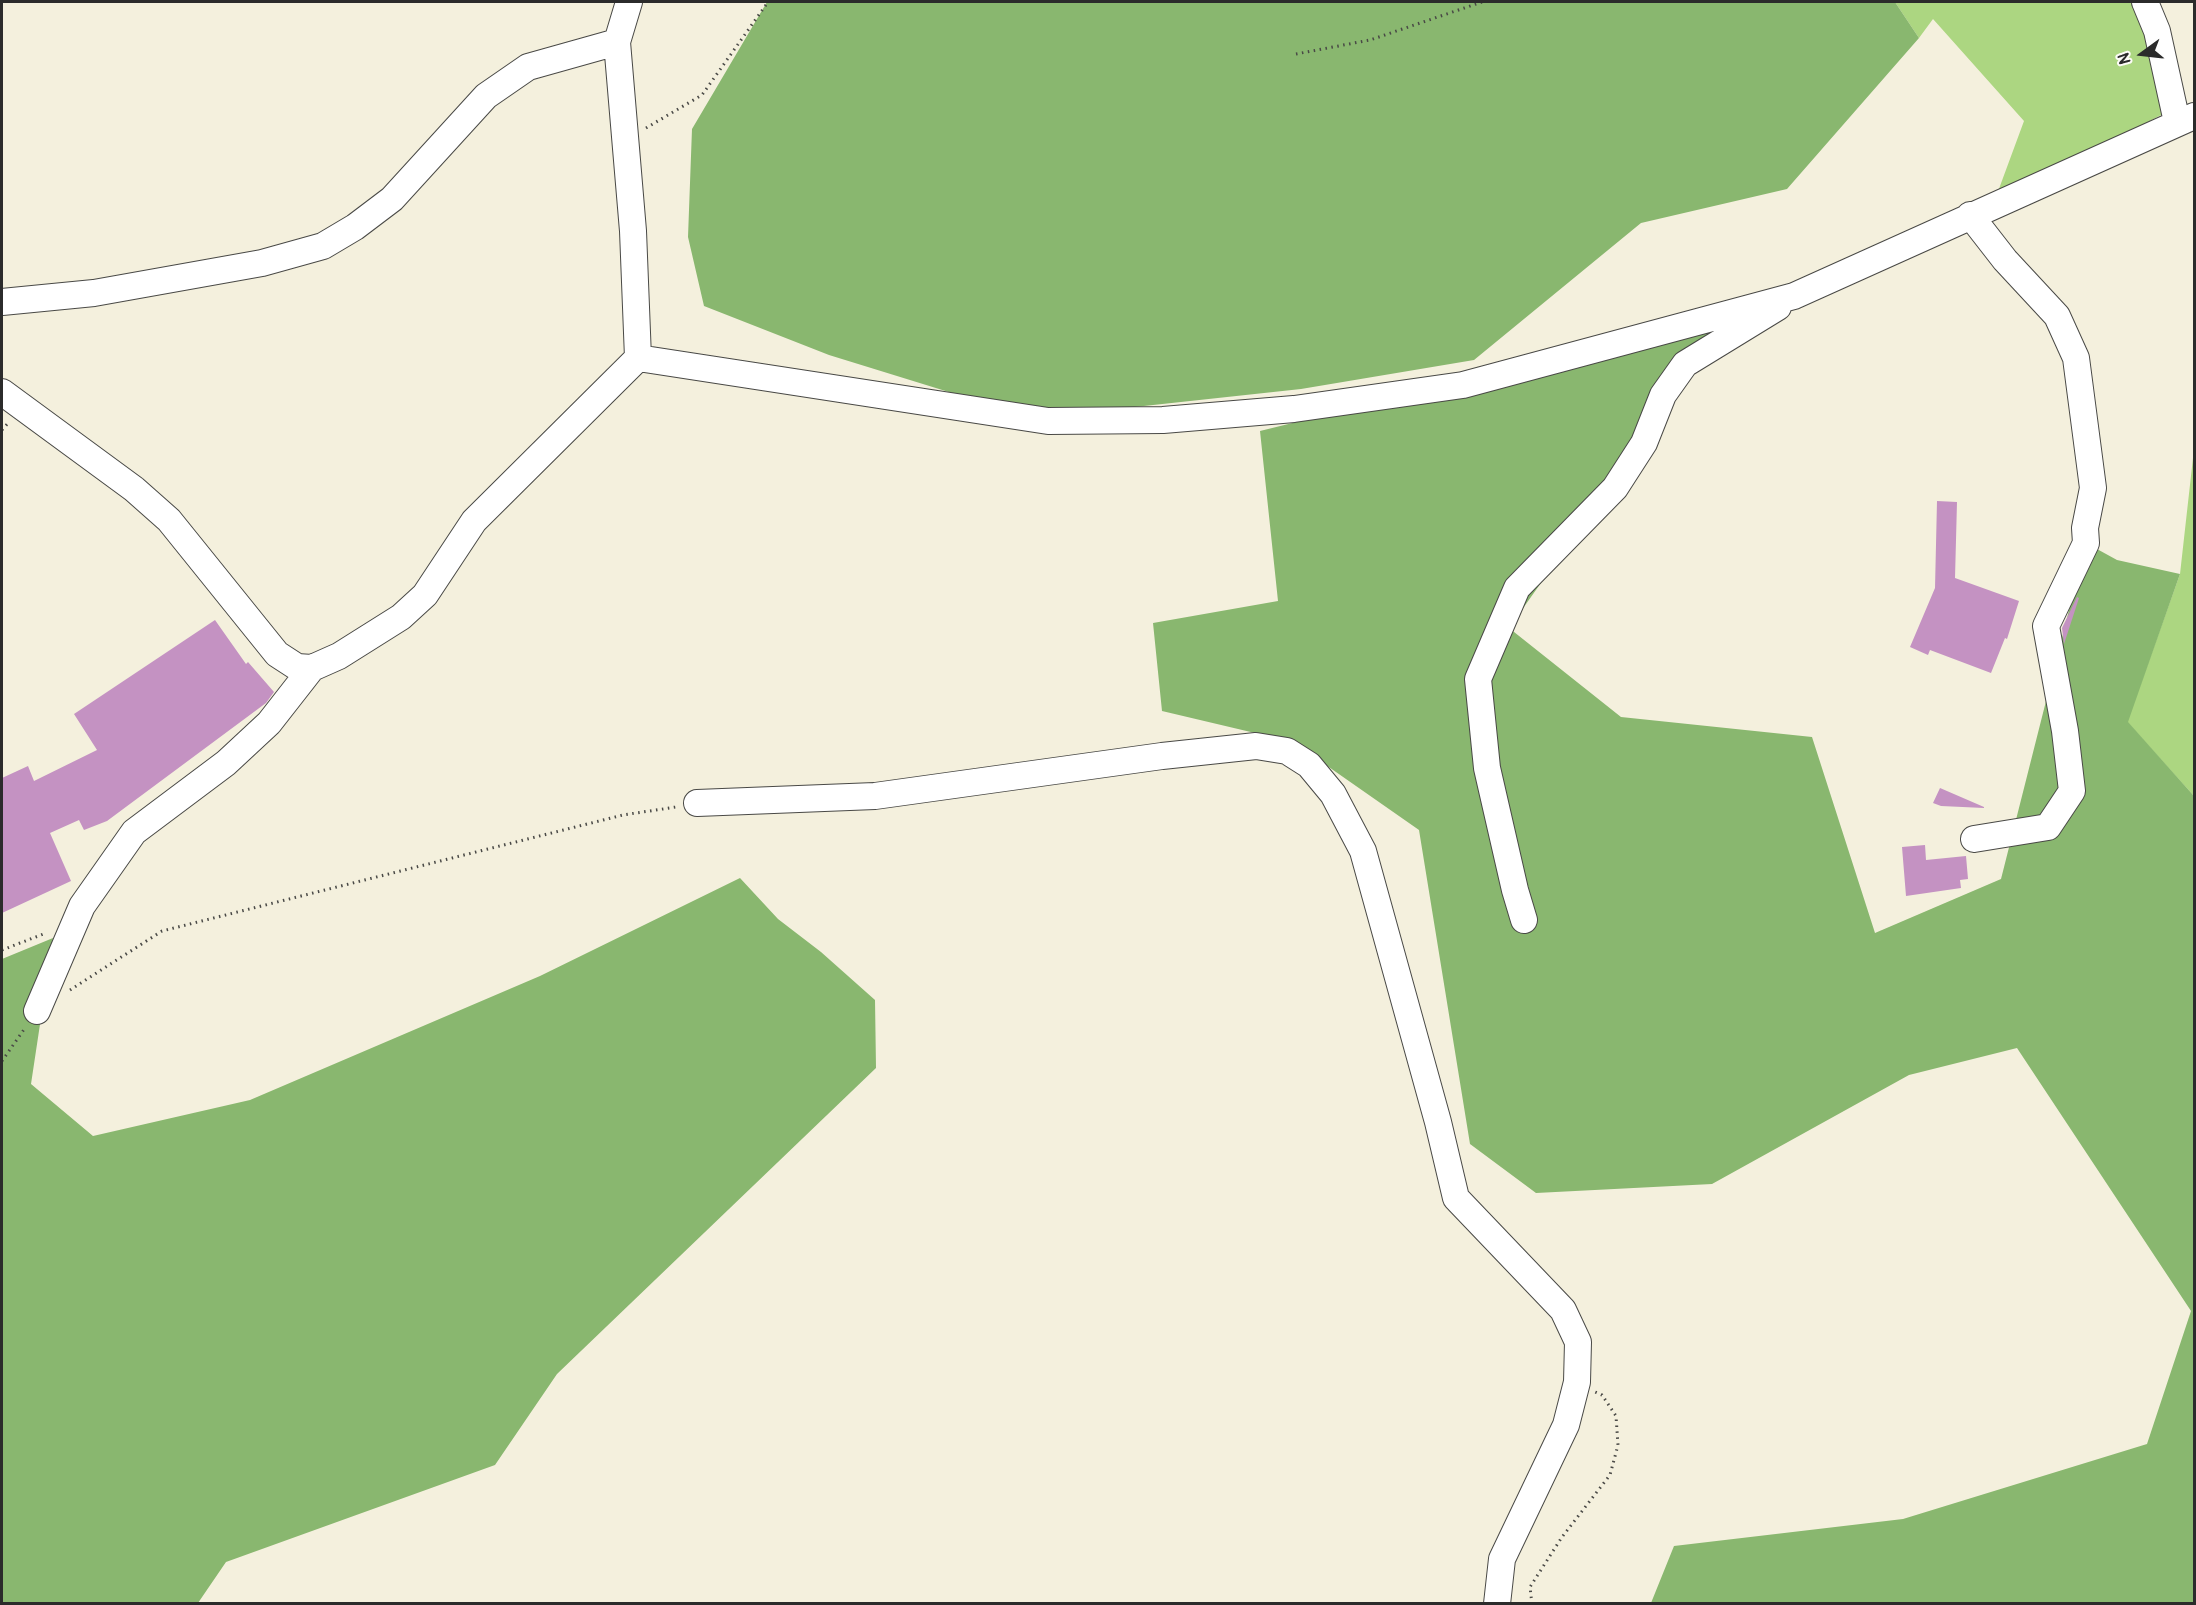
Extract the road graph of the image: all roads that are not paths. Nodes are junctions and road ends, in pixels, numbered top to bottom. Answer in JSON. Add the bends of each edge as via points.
{"nodes":[{"id":1,"x":629,"y":2,"type":"edge"},
{"id":2,"x":2145,"y":2,"type":"edge"},
{"id":3,"x":617,"y":42,"type":"junction"},
{"id":4,"x":2186,"y":119,"type":"edge"},
{"id":5,"x":1970,"y":215,"type":"junction"},
{"id":6,"x":1794,"y":296,"type":"junction"},
{"id":7,"x":2,"y":302,"type":"edge"},
{"id":8,"x":638,"y":358,"type":"junction"},
{"id":9,"x":2,"y":392,"type":"edge"},
{"id":10,"x":312,"y":668,"type":"junction"},
{"id":11,"x":697,"y":803,"type":"road end"},
{"id":12,"x":1974,"y":839,"type":"dead end"},
{"id":13,"x":1524,"y":920,"type":"dead end"},
{"id":14,"x":37,"y":1011,"type":"road end"},
{"id":15,"x":1497,"y":1604,"type":"edge"}],
"edges":[{"from":1,"to":3,"type":"street"},
{"from":2,"to":4,"type":"street"},
{"from":3,"to":7,"type":"street","via":[[528,67],[511,78],[486,96],[392,199],[323,246],[240,267],[94,293]]},
{"from":3,"to":8,"type":"street","via":[[633,231]]},
{"from":4,"to":5,"type":"street"},
{"from":5,"to":6,"type":"street"},
{"from":5,"to":12,"type":"street","via":[[2057,316],[2076,358],[2093,488],[2086,543],[2046,626],[2072,791],[2048,826]]},
{"from":6,"to":8,"type":"street","via":[[1463,385],[1294,409],[1163,420],[1048,421]]},
{"from":6,"to":13,"type":"street","via":[[1763,319],[1685,364],[1662,395],[1644,443],[1615,488],[1517,588],[1478,679],[1487,768]]},
{"from":8,"to":10,"type":"street","via":[[474,521],[425,595],[401,617],[339,656]]},
{"from":9,"to":10,"type":"street","via":[[134,489],[169,520],[277,654],[297,667]]},
{"from":10,"to":14,"type":"street","via":[[269,723],[226,762],[134,832],[82,906]]},
{"from":11,"to":15,"type":"street","via":[[875,796],[1256,746],[1287,751],[1309,765],[1333,794],[1363,851],[1456,1198],[1563,1310],[1578,1342],[1577,1382],[1566,1425],[1502,1558]]}]}
